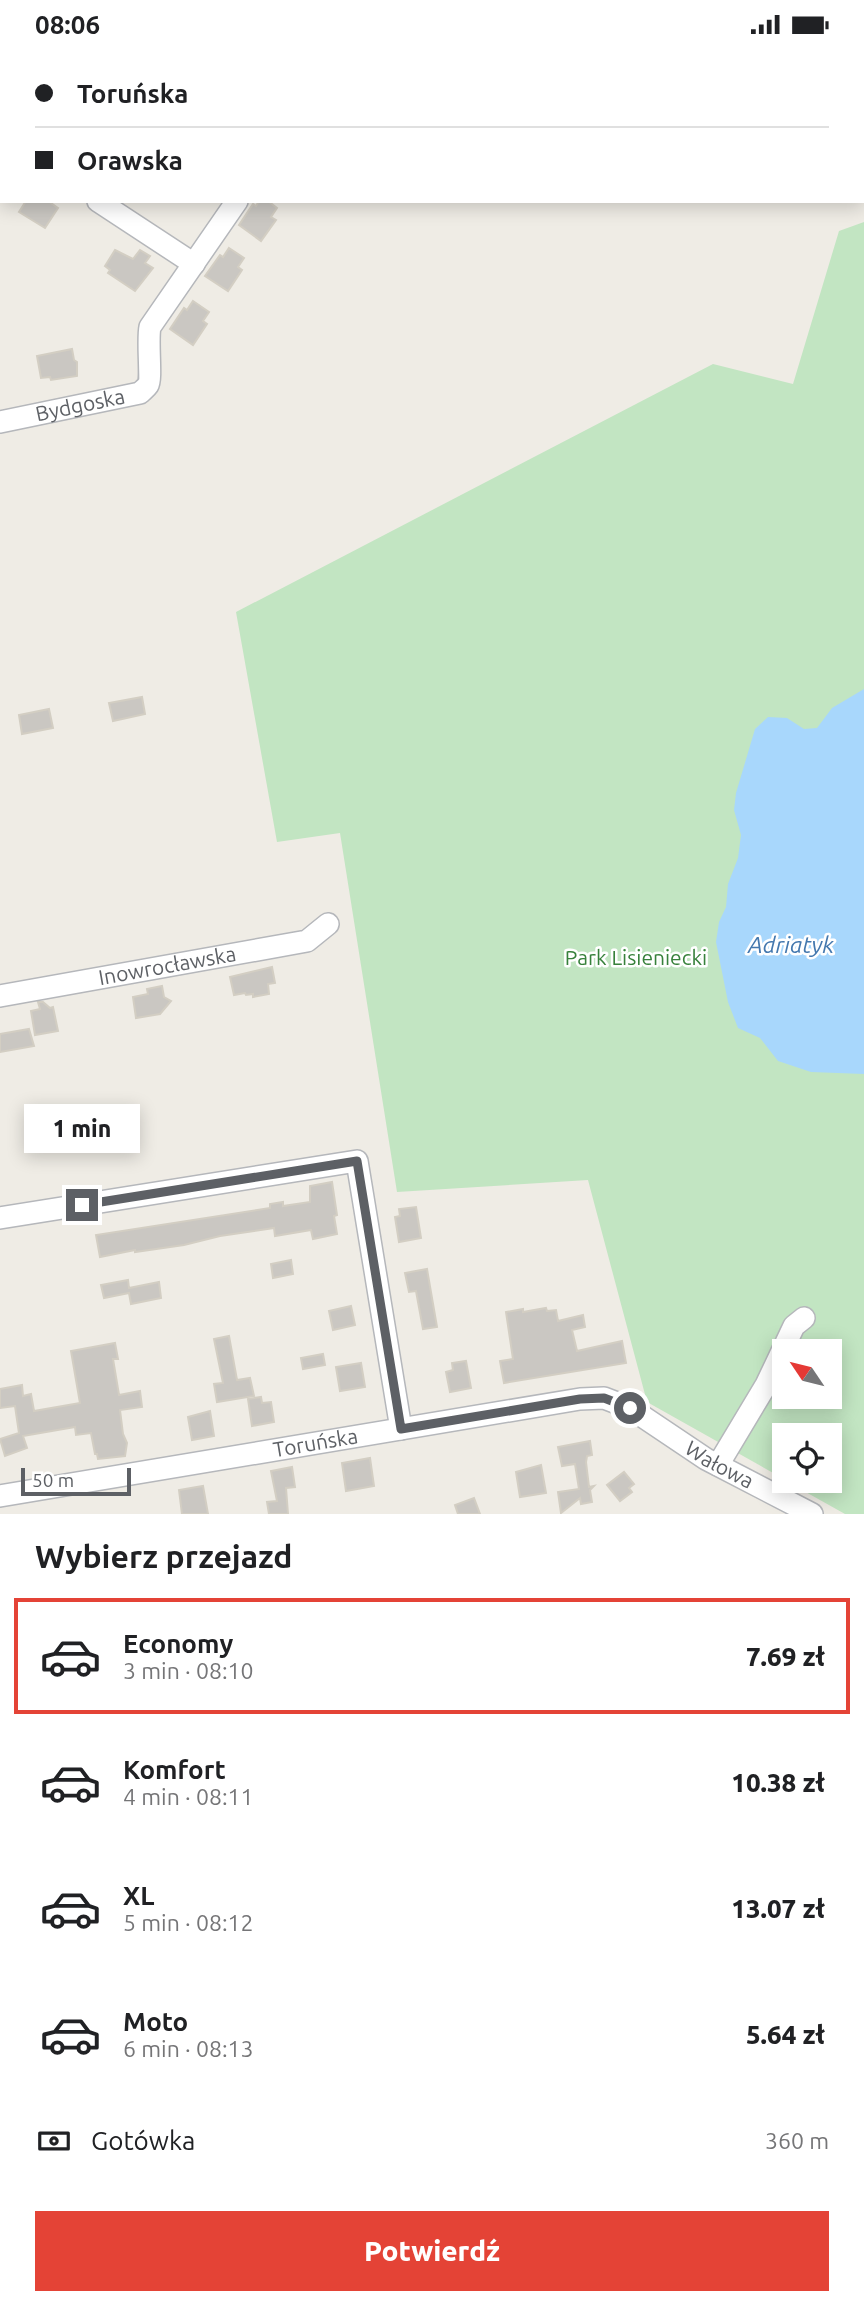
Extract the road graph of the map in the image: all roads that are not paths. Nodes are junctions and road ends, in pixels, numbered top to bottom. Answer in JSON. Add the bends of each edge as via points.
{"nodes":[{"id":1,"x":101,"y":203,"type":"edge"},
{"id":2,"x":236,"y":203,"type":"edge"},
{"id":3,"x":194,"y":264,"type":"junction"},
{"id":4,"x":0,"y":422,"type":"edge"},
{"id":5,"x":328,"y":924,"type":"dead end"},
{"id":6,"x":0,"y":996,"type":"edge"},
{"id":7,"x":0,"y":1218,"type":"edge"},
{"id":8,"x":804,"y":1318,"type":"dead end"},
{"id":9,"x":630,"y":1408,"type":"joint"},
{"id":10,"x":401,"y":1429,"type":"junction"},
{"id":11,"x":718,"y":1465,"type":"junction"},
{"id":12,"x":0,"y":1496,"type":"edge"},
{"id":13,"x":812,"y":1514,"type":"edge"}],
"edges":[{"from":1,"to":3,"type":"street"},
{"from":2,"to":3,"type":"street","name":"Bydgoska"},
{"from":3,"to":4,"type":"street","name":"Bydgoska","via":[[150,327],[151,375],[140,393]]},
{"from":5,"to":6,"type":"street","name":"Inowrocławska","via":[[307,941]]},
{"from":7,"to":10,"type":"street","via":[[357,1161]]},
{"from":8,"to":11,"type":"street","via":[[794,1326],[771,1381]]},
{"from":9,"to":10,"type":"street","name":"Toruńska","via":[[604,1398],[580,1399]]},
{"from":9,"to":11,"type":"street","name":"Wałowa"},
{"from":10,"to":12,"type":"street","name":"Toruńska"},
{"from":11,"to":13,"type":"street","name":"Wałowa"}]}
